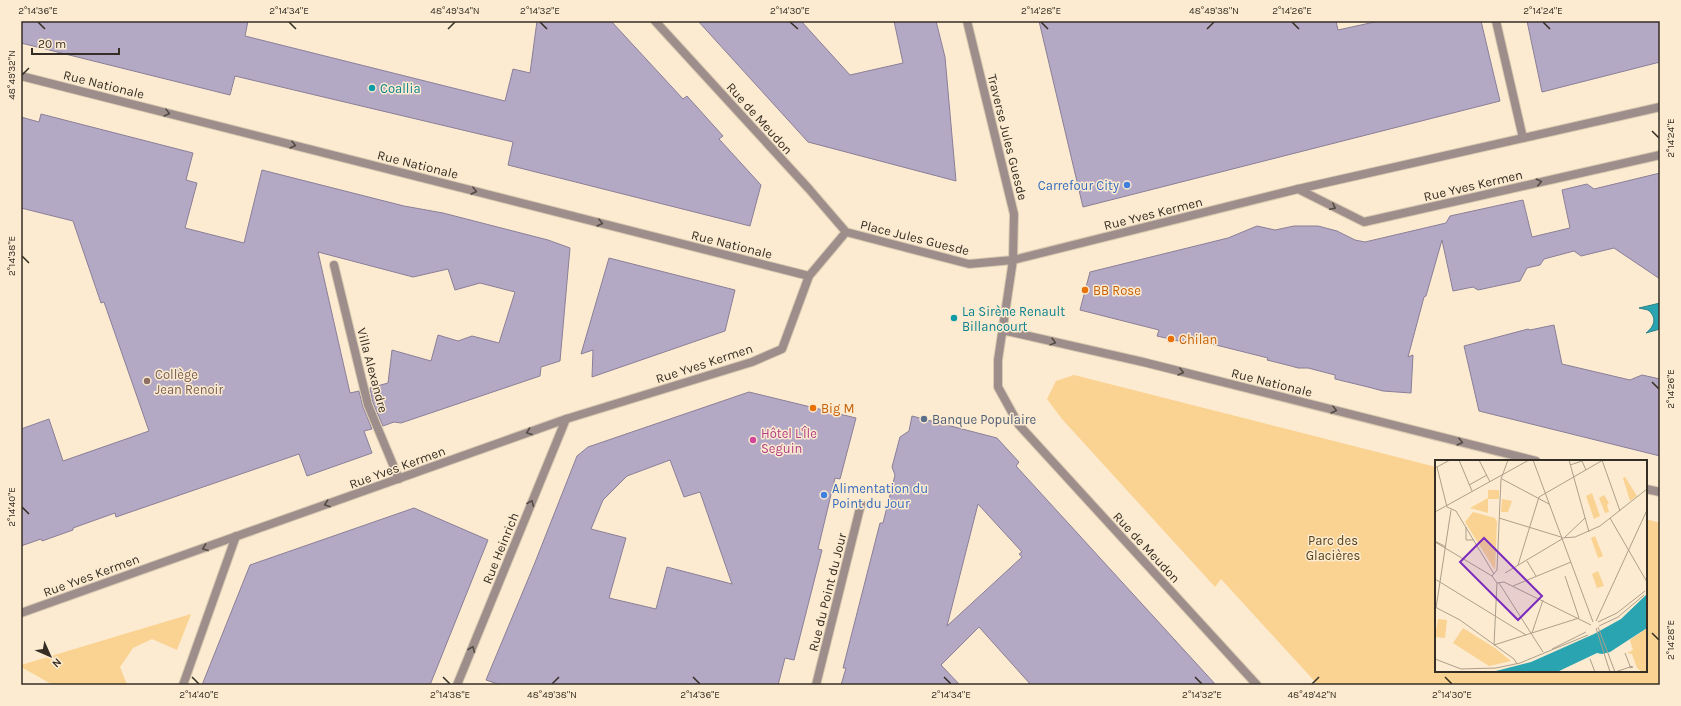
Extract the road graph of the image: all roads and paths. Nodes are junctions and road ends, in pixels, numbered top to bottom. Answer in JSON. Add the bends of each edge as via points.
{"nodes":[{"id":1,"x":655,"y":21,"type":"edge"},
{"id":2,"x":967,"y":21,"type":"edge"},
{"id":3,"x":1496,"y":21,"type":"edge"},
{"id":4,"x":21,"y":76,"type":"edge"},
{"id":5,"x":1660,"y":107,"type":"edge"},
{"id":6,"x":1523,"y":138,"type":"junction"},
{"id":7,"x":1660,"y":155,"type":"edge"},
{"id":8,"x":1298,"y":189,"type":"junction"},
{"id":9,"x":846,"y":232,"type":"junction"},
{"id":10,"x":1013,"y":260,"type":"junction"},
{"id":11,"x":334,"y":265,"type":"dead end"},
{"id":12,"x":809,"y":276,"type":"junction"},
{"id":13,"x":1002,"y":330,"type":"junction"},
{"id":14,"x":782,"y":349,"type":"joint"},
{"id":15,"x":566,"y":419,"type":"junction"},
{"id":16,"x":1532,"y":460,"type":"edge"},
{"id":17,"x":399,"y":479,"type":"junction"},
{"id":18,"x":1647,"y":489,"type":"edge"},
{"id":19,"x":1660,"y":492,"type":"edge"},
{"id":20,"x":861,"y":504,"type":"dead end"},
{"id":21,"x":236,"y":536,"type":"junction"},
{"id":22,"x":21,"y":613,"type":"edge"},
{"id":23,"x":183,"y":685,"type":"edge"},
{"id":24,"x":457,"y":685,"type":"edge"},
{"id":25,"x":816,"y":685,"type":"edge"},
{"id":26,"x":1257,"y":685,"type":"edge"}],
"edges":[{"from":1,"to":9,"type":"street","name":"Rue de Meudon"},
{"from":2,"to":10,"type":"street","name":"Traverse Jules Guesde","via":[[1014,214]]},
{"from":3,"to":6,"type":"street"},
{"from":4,"to":12,"type":"street","name":"Rue Nationale","one_way":true},
{"from":5,"to":6,"type":"street","name":"Rue Yves Kermen"},
{"from":6,"to":8,"type":"street","name":"Rue Yves Kermen"},
{"from":8,"to":7,"type":"street","name":"Rue Yves Kermen","one_way":true,"via":[[1364,222]]},
{"from":8,"to":10,"type":"street","name":"Rue Yves Kermen"},
{"from":9,"to":10,"type":"street","name":"Place Jules Guesde","via":[[969,264]]},
{"from":9,"to":12,"type":"street","name":"Place Jules Guesde"},
{"from":10,"to":13,"type":"street"},
{"from":11,"to":17,"type":"street","name":"Villa Alexandre","via":[[368,405]]},
{"from":12,"to":14,"type":"street","name":"Place Jules Guesde"},
{"from":13,"to":16,"type":"street","name":"Rue Nationale","one_way":true,"via":[[1143,362]]},
{"from":13,"to":26,"type":"street","name":"Rue de Meudon","via":[[998,387],[1019,425]]},
{"from":14,"to":15,"type":"street","name":"Rue Yves Kermen","via":[[752,362]]},
{"from":15,"to":17,"type":"street","name":"Rue Yves Kermen","one_way":true},
{"from":24,"to":15,"type":"street","name":"Rue Heinrich","one_way":true},
{"from":17,"to":21,"type":"street","name":"Rue Yves Kermen","one_way":true},
{"from":18,"to":19,"type":"street"},
{"from":20,"to":25,"type":"street","name":"Rue du Point du Jour"},
{"from":21,"to":22,"type":"street","name":"Rue Yves Kermen","one_way":true},
{"from":21,"to":23,"type":"street"}]}
